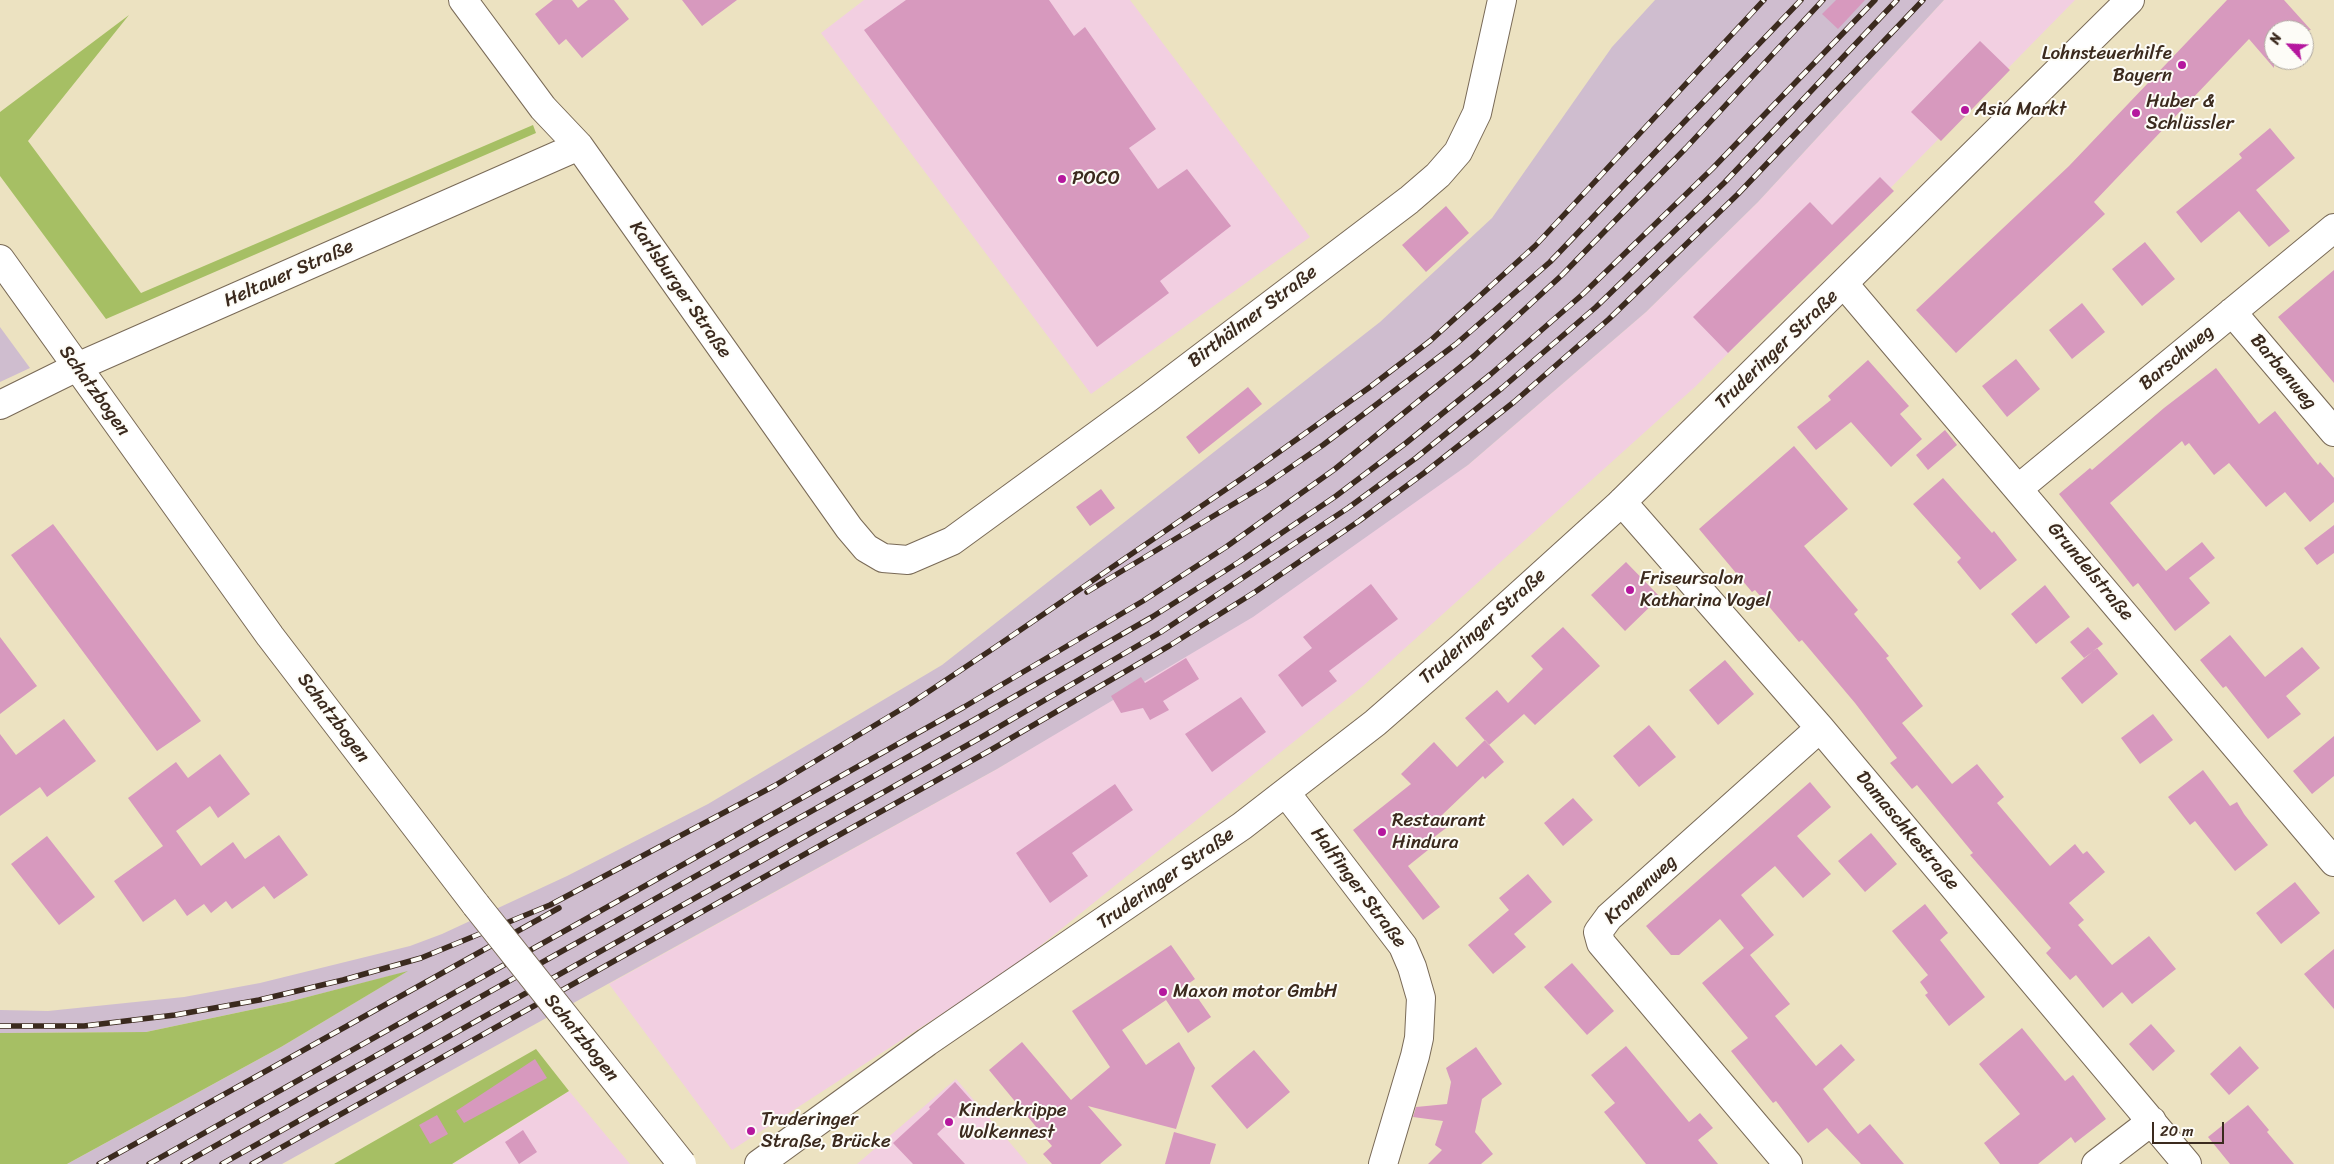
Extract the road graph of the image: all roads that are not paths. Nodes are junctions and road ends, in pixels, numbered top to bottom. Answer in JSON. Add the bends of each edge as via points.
{"nodes":[{"id":1,"x":463,"y":0,"type":"edge"},
{"id":2,"x":1502,"y":0,"type":"edge"},
{"id":3,"x":2130,"y":0,"type":"edge"},
{"id":4,"x":579,"y":146,"type":"junction"},
{"id":5,"x":2334,"y":228,"type":"edge"},
{"id":6,"x":0,"y":259,"type":"edge"},
{"id":7,"x":1844,"y":284,"type":"junction"},
{"id":8,"x":2232,"y":312,"type":"junction"},
{"id":9,"x":77,"y":367,"type":"junction"},
{"id":10,"x":0,"y":405,"type":"edge"},
{"id":11,"x":2334,"y":432,"type":"edge"},
{"id":12,"x":2019,"y":488,"type":"junction"},
{"id":13,"x":1622,"y":502,"type":"junction"},
{"id":14,"x":908,"y":560,"type":"joint"},
{"id":15,"x":1820,"y":728,"type":"junction"},
{"id":16,"x":1286,"y":793,"type":"junction"},
{"id":17,"x":2334,"y":862,"type":"edge"},
{"id":18,"x":2152,"y":1121,"type":"junction"},
{"id":19,"x":682,"y":1164,"type":"edge"},
{"id":20,"x":759,"y":1164,"type":"edge"},
{"id":21,"x":1383,"y":1164,"type":"edge"},
{"id":22,"x":1788,"y":1164,"type":"edge"},
{"id":23,"x":2096,"y":1164,"type":"edge"},
{"id":24,"x":2187,"y":1164,"type":"edge"}],
"edges":[{"from":1,"to":4,"type":"street","name":"Karlsburger Straße","via":[[544,108]]},
{"from":2,"to":14,"type":"street","name":"Birthälmer Straße","via":[[1477,113],[1458,152],[1438,175],[1148,398],[952,541]]},
{"from":3,"to":7,"type":"street","name":"Truderinger Straße"},
{"from":4,"to":9,"type":"street","name":"Heltauer Straße"},
{"from":4,"to":14,"type":"street","name":"Karlsburger Straße","via":[[848,528],[866,548],[883,558]]},
{"from":5,"to":8,"type":"street","name":"Barschweg"},
{"from":6,"to":9,"type":"street","name":"Schatzbogen"},
{"from":7,"to":12,"type":"street","name":"Grundelstraße"},
{"from":7,"to":13,"type":"street","name":"Truderinger Straße"},
{"from":8,"to":11,"type":"street","name":"Barbenweg"},
{"from":8,"to":12,"type":"street","name":"Barschweg"},
{"from":9,"to":10,"type":"street","name":"Heltauer Straße"},
{"from":9,"to":19,"type":"street","name":"Schatzbogen","bridge":true,"via":[[270,636],[476,905]]},
{"from":12,"to":17,"type":"street","name":"Grundelstraße"},
{"from":13,"to":15,"type":"street","name":"Damaschkestraße"},
{"from":13,"to":16,"type":"street","name":"Truderinger Straße","via":[[1462,647]]},
{"from":15,"to":18,"type":"street","name":"Damaschkestraße"},
{"from":15,"to":22,"type":"street","name":"Kronenweg","via":[[1609,917],[1598,932],[1601,942]]},
{"from":16,"to":20,"type":"street","name":"Truderinger Straße"},
{"from":16,"to":21,"type":"street","name":"Halfinger Straße","via":[[1403,946],[1421,998],[1417,1047]]},
{"from":18,"to":23,"type":"street"},
{"from":18,"to":24,"type":"street","name":"Damaschkestraße"}]}
